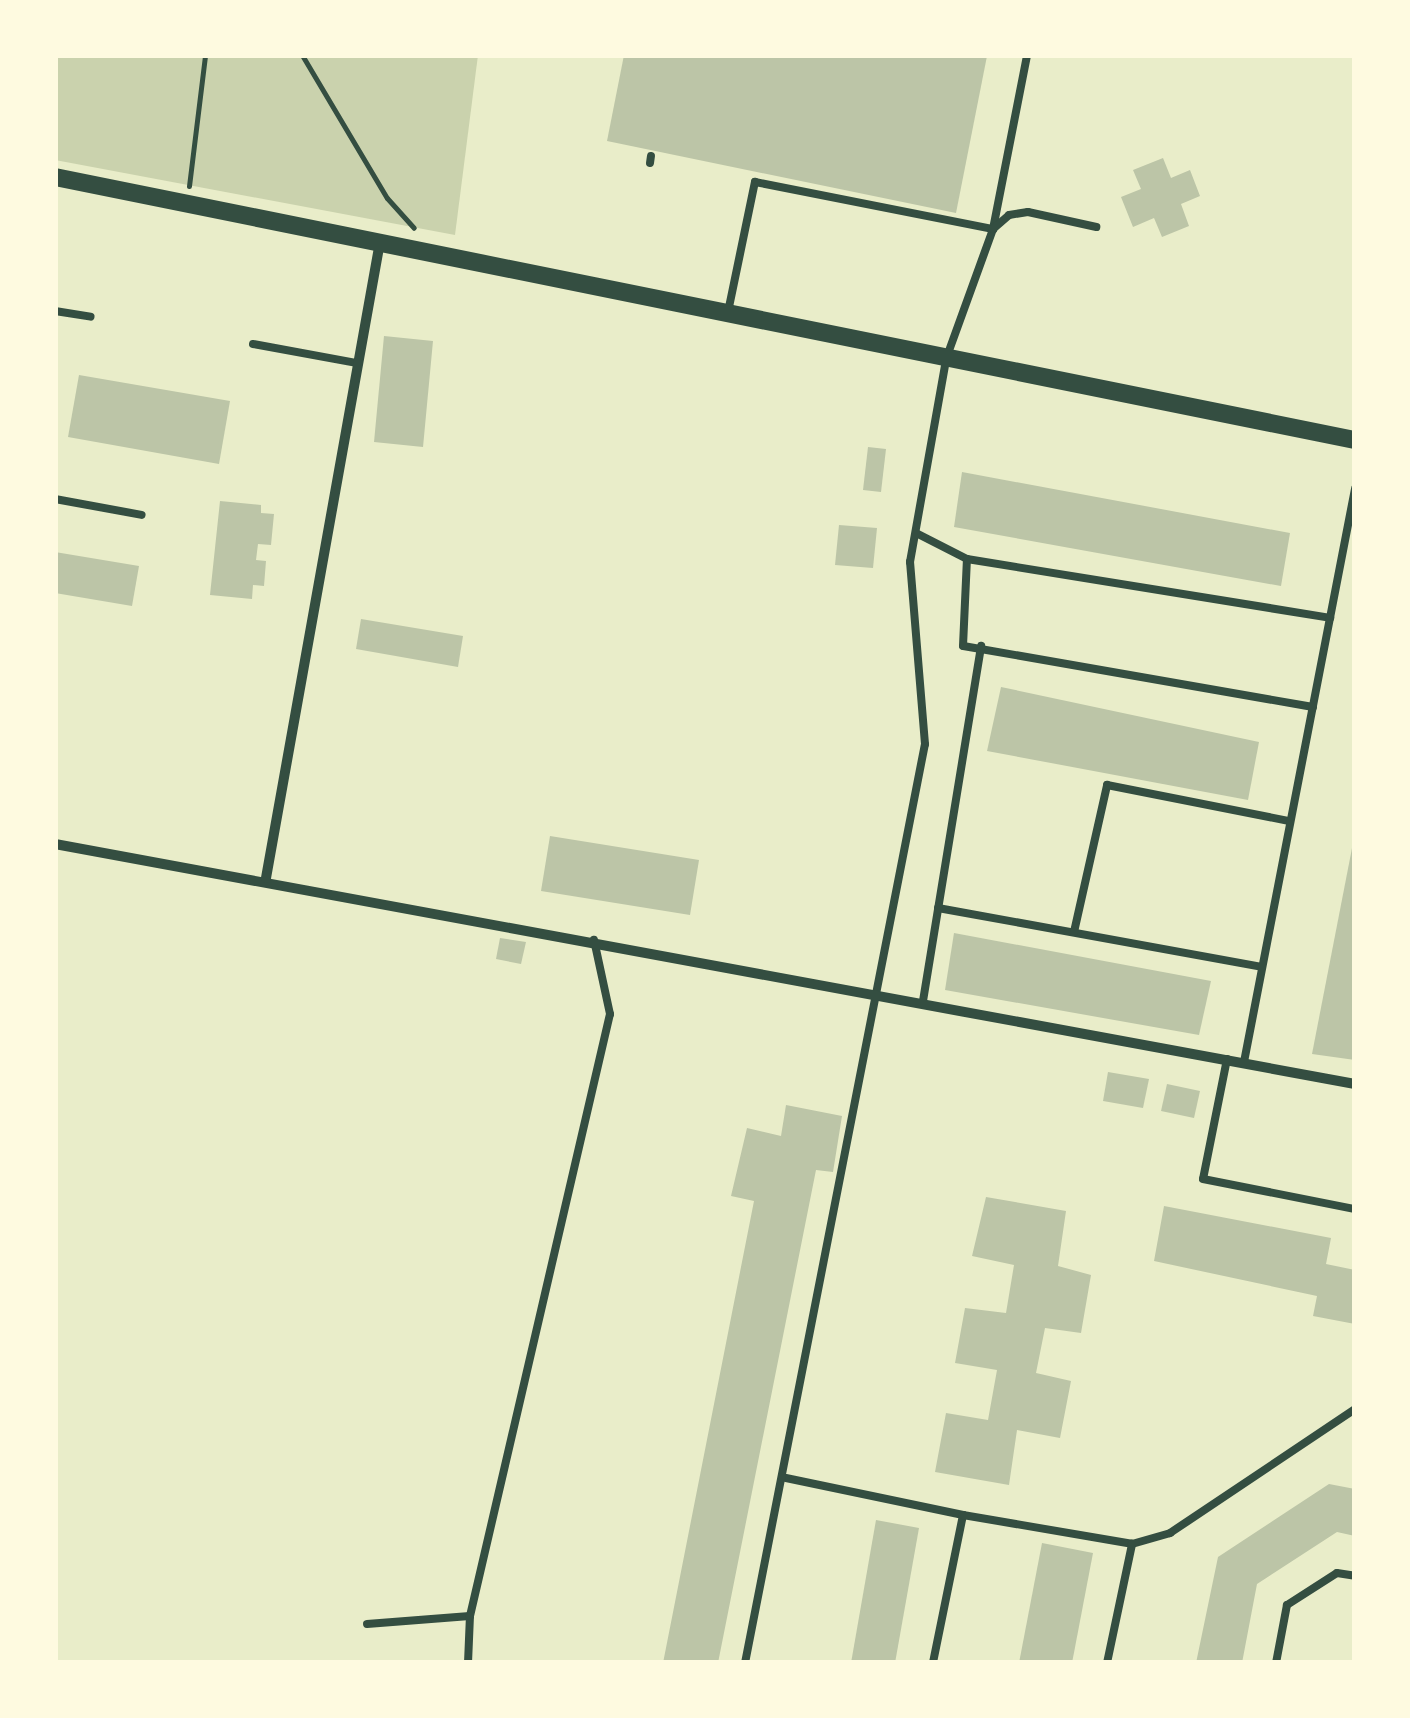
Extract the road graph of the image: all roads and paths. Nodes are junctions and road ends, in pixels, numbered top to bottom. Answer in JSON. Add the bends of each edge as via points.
{"nodes":[{"id":1,"x":205,"y":55,"type":"edge"},
{"id":2,"x":302,"y":55,"type":"edge"},
{"id":3,"x":1027,"y":55,"type":"edge"},
{"id":4,"x":56,"y":177,"type":"edge"},
{"id":5,"x":55,"y":188,"type":"edge"},
{"id":6,"x":187,"y":205,"type":"junction"},
{"id":7,"x":1096,"y":227,"type":"dead end"},
{"id":8,"x":992,"y":229,"type":"junction"},
{"id":9,"x":380,"y":242,"type":"junction"},
{"id":10,"x":421,"y":251,"type":"junction"},
{"id":11,"x":55,"y":311,"type":"edge"},
{"id":12,"x":728,"y":316,"type":"junction"},
{"id":13,"x":91,"y":317,"type":"dead end"},
{"id":14,"x":253,"y":344,"type":"dead end"},
{"id":15,"x":946,"y":359,"type":"junction"},
{"id":16,"x":356,"y":363,"type":"junction"},
{"id":17,"x":1355,"y":440,"type":"edge"},
{"id":18,"x":1355,"y":489,"type":"edge"},
{"id":19,"x":55,"y":499,"type":"edge"},
{"id":20,"x":142,"y":515,"type":"dead end"},
{"id":21,"x":918,"y":534,"type":"junction"},
{"id":22,"x":968,"y":559,"type":"junction"},
{"id":23,"x":1330,"y":618,"type":"junction"},
{"id":24,"x":981,"y":646,"type":"junction"},
{"id":25,"x":1313,"y":706,"type":"junction"},
{"id":26,"x":1290,"y":820,"type":"junction"},
{"id":27,"x":55,"y":844,"type":"edge"},
{"id":28,"x":266,"y":878,"type":"junction"},
{"id":29,"x":938,"y":908,"type":"junction"},
{"id":30,"x":1074,"y":932,"type":"junction"},
{"id":31,"x":594,"y":940,"type":"junction"},
{"id":32,"x":1262,"y":967,"type":"junction"},
{"id":33,"x":880,"y":994,"type":"junction"},
{"id":34,"x":922,"y":1000,"type":"junction"},
{"id":35,"x":1227,"y":1060,"type":"junction"},
{"id":36,"x":1244,"y":1062,"type":"junction"},
{"id":37,"x":1355,"y":1084,"type":"edge"},
{"id":38,"x":1355,"y":1209,"type":"edge"},
{"id":39,"x":1355,"y":1409,"type":"edge"},
{"id":40,"x":786,"y":1478,"type":"junction"},
{"id":41,"x":963,"y":1515,"type":"junction"},
{"id":42,"x":1132,"y":1544,"type":"junction"},
{"id":43,"x":1355,"y":1576,"type":"edge"},
{"id":44,"x":470,"y":1616,"type":"junction"},
{"id":45,"x":368,"y":1624,"type":"dead end"},
{"id":46,"x":468,"y":1663,"type":"edge"},
{"id":47,"x":745,"y":1663,"type":"edge"},
{"id":48,"x":933,"y":1663,"type":"edge"},
{"id":49,"x":1107,"y":1663,"type":"edge"},
{"id":50,"x":1276,"y":1663,"type":"edge"}],
"edges":[{"from":1,"to":6,"type":"path"},
{"from":2,"to":10,"type":"path","via":[[387,198],[420,235]]},
{"from":3,"to":8,"type":"lane"},
{"from":4,"to":5,"type":"lane"},
{"from":4,"to":6,"type":"street"},
{"from":6,"to":9,"type":"street"},
{"from":7,"to":8,"type":"lane","via":[[1028,212],[1010,214]]},
{"from":8,"to":12,"type":"lane","via":[[755,182]]},
{"from":8,"to":15,"type":"lane"},
{"from":9,"to":10,"type":"street"},
{"from":9,"to":16,"type":"street"},
{"from":10,"to":12,"type":"street"},
{"from":11,"to":13,"type":"lane"},
{"from":12,"to":15,"type":"street"},
{"from":14,"to":16,"type":"lane"},
{"from":15,"to":17,"type":"street"},
{"from":15,"to":21,"type":"lane"},
{"from":16,"to":28,"type":"street"},
{"from":18,"to":23,"type":"lane"},
{"from":19,"to":20,"type":"lane"},
{"from":21,"to":22,"type":"lane"},
{"from":21,"to":33,"type":"lane","via":[[910,562],[925,744]]},
{"from":22,"to":23,"type":"lane"},
{"from":22,"to":24,"type":"lane","via":[[963,646]]},
{"from":23,"to":25,"type":"lane"},
{"from":24,"to":25,"type":"lane"},
{"from":24,"to":29,"type":"lane"},
{"from":25,"to":26,"type":"lane"},
{"from":26,"to":30,"type":"lane","via":[[1107,786]]},
{"from":26,"to":32,"type":"lane"},
{"from":27,"to":28,"type":"street"},
{"from":28,"to":31,"type":"street"},
{"from":29,"to":30,"type":"lane"},
{"from":29,"to":34,"type":"lane"},
{"from":30,"to":32,"type":"lane"},
{"from":31,"to":33,"type":"street"},
{"from":31,"to":44,"type":"lane","via":[[610,1014]]},
{"from":32,"to":36,"type":"lane"},
{"from":33,"to":34,"type":"street"},
{"from":33,"to":40,"type":"lane"},
{"from":34,"to":35,"type":"street"},
{"from":35,"to":36,"type":"street"},
{"from":35,"to":38,"type":"lane","via":[[1203,1179]]},
{"from":36,"to":37,"type":"street"},
{"from":39,"to":42,"type":"lane","via":[[1170,1533]]},
{"from":40,"to":41,"type":"lane"},
{"from":40,"to":47,"type":"lane"},
{"from":41,"to":42,"type":"lane"},
{"from":41,"to":48,"type":"lane"},
{"from":42,"to":49,"type":"lane"},
{"from":43,"to":50,"type":"lane","via":[[1337,1572],[1286,1605]]},
{"from":44,"to":45,"type":"lane"},
{"from":44,"to":46,"type":"lane"}]}
